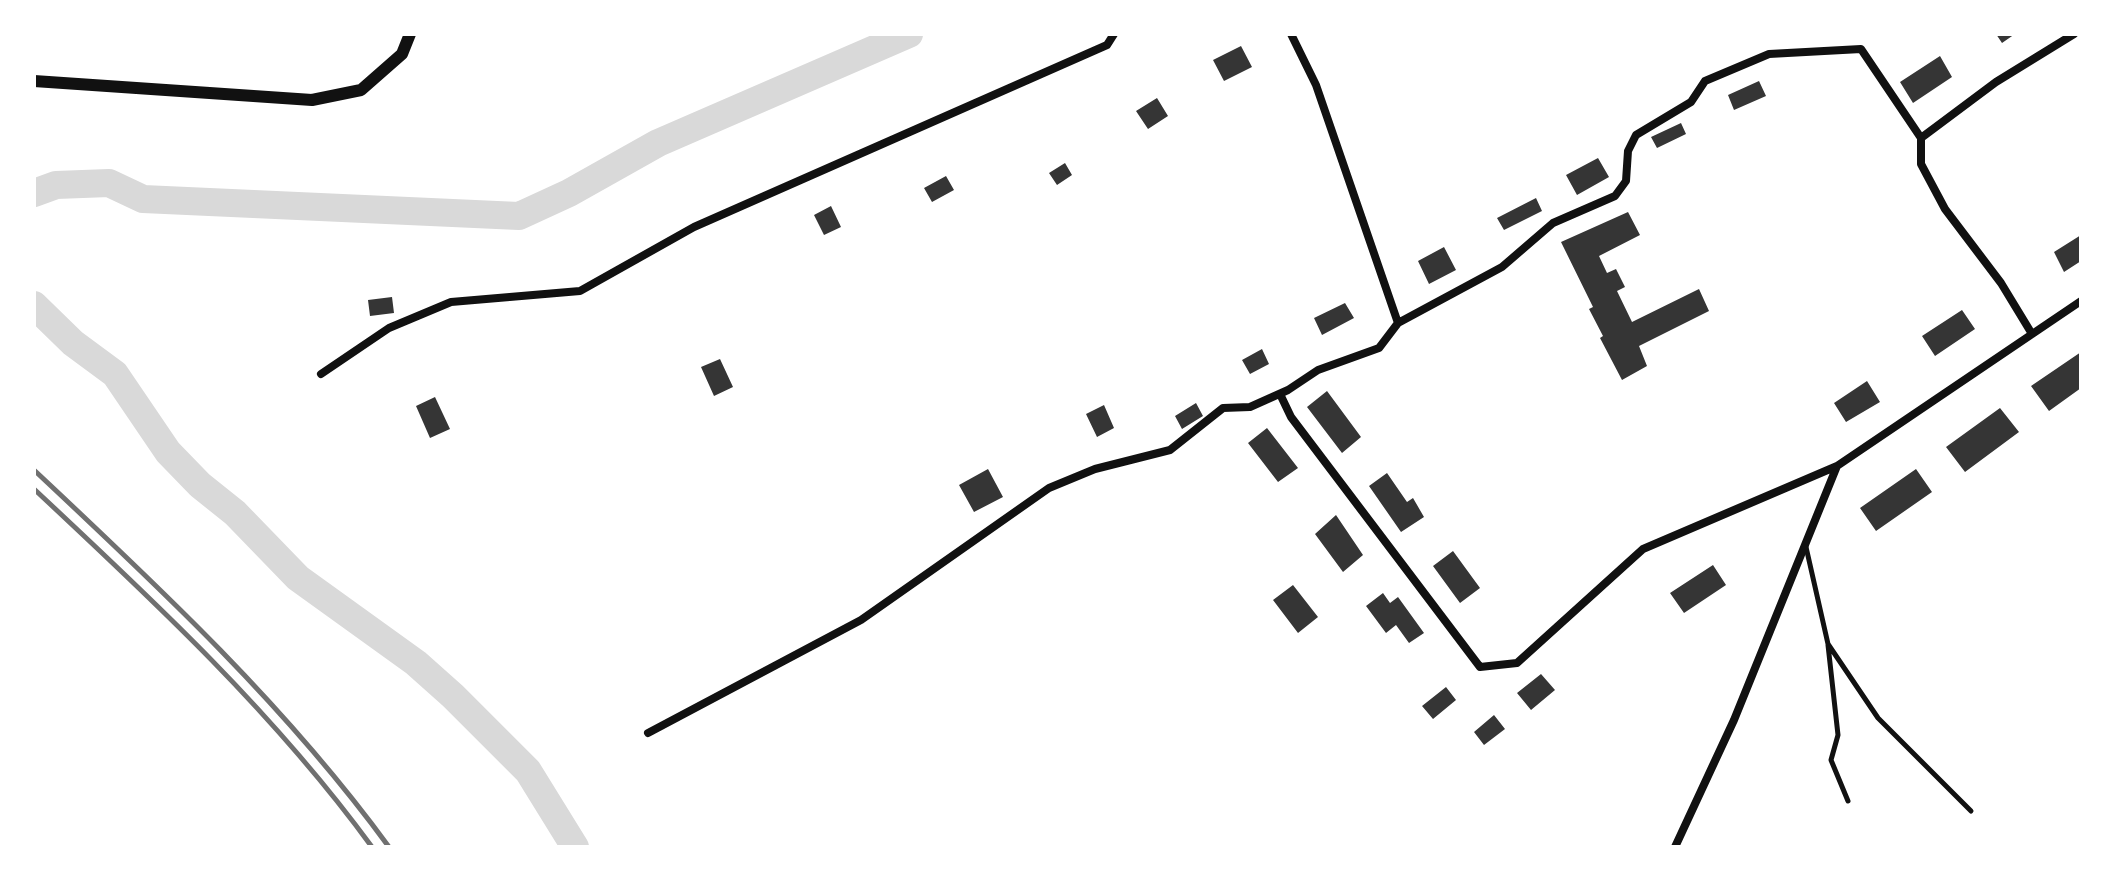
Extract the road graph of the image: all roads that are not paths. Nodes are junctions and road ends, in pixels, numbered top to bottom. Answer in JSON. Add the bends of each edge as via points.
{"nodes":[{"id":1,"x":410,"y":34,"type":"edge"},
{"id":2,"x":1114,"y":34,"type":"edge"},
{"id":3,"x":1291,"y":34,"type":"edge"},
{"id":4,"x":2074,"y":34,"type":"edge"},
{"id":5,"x":34,"y":81,"type":"edge"},
{"id":6,"x":1921,"y":138,"type":"junction"},
{"id":7,"x":2081,"y":301,"type":"edge"},
{"id":8,"x":1398,"y":323,"type":"junction"},
{"id":9,"x":2032,"y":334,"type":"junction"},
{"id":10,"x":321,"y":374,"type":"dead end"},
{"id":11,"x":1280,"y":394,"type":"junction"},
{"id":12,"x":1837,"y":466,"type":"junction"},
{"id":13,"x":1806,"y":547,"type":"junction"},
{"id":14,"x":1828,"y":644,"type":"junction"},
{"id":15,"x":648,"y":733,"type":"dead end"},
{"id":16,"x":1848,"y":801,"type":"dead end"},
{"id":17,"x":1971,"y":811,"type":"dead end"},
{"id":18,"x":1675,"y":847,"type":"edge"}],
"edges":[{"from":1,"to":5,"type":"street","via":[[402,54],[361,90],[312,100]]},
{"from":2,"to":10,"type":"street","via":[[1107,45],[694,227],[580,291],[451,302],[389,328]]},
{"from":3,"to":8,"type":"street","via":[[1316,85]]},
{"from":4,"to":6,"type":"street","via":[[1996,82]]},
{"from":6,"to":8,"type":"street","via":[[1861,49],[1769,54],[1705,81],[1691,102],[1636,135],[1628,151],[1626,181],[1615,196],[1553,223],[1502,267]]},
{"from":6,"to":9,"type":"street","via":[[1921,164],[1945,209]]},
{"from":7,"to":9,"type":"street"},
{"from":8,"to":11,"type":"street","via":[[1379,348],[1318,370]]},
{"from":9,"to":12,"type":"street"},
{"from":11,"to":12,"type":"street","via":[[1291,417],[1480,667],[1517,663],[1643,549]]},
{"from":11,"to":15,"type":"street","via":[[1250,407],[1223,408],[1170,450],[1095,469],[1049,488],[861,620]]},
{"from":12,"to":13,"type":"street"},
{"from":13,"to":14,"type":"lane"},
{"from":13,"to":18,"type":"street"},
{"from":14,"to":16,"type":"lane","via":[[1838,735],[1831,760]]},
{"from":14,"to":17,"type":"lane","via":[[1878,718]]}]}
